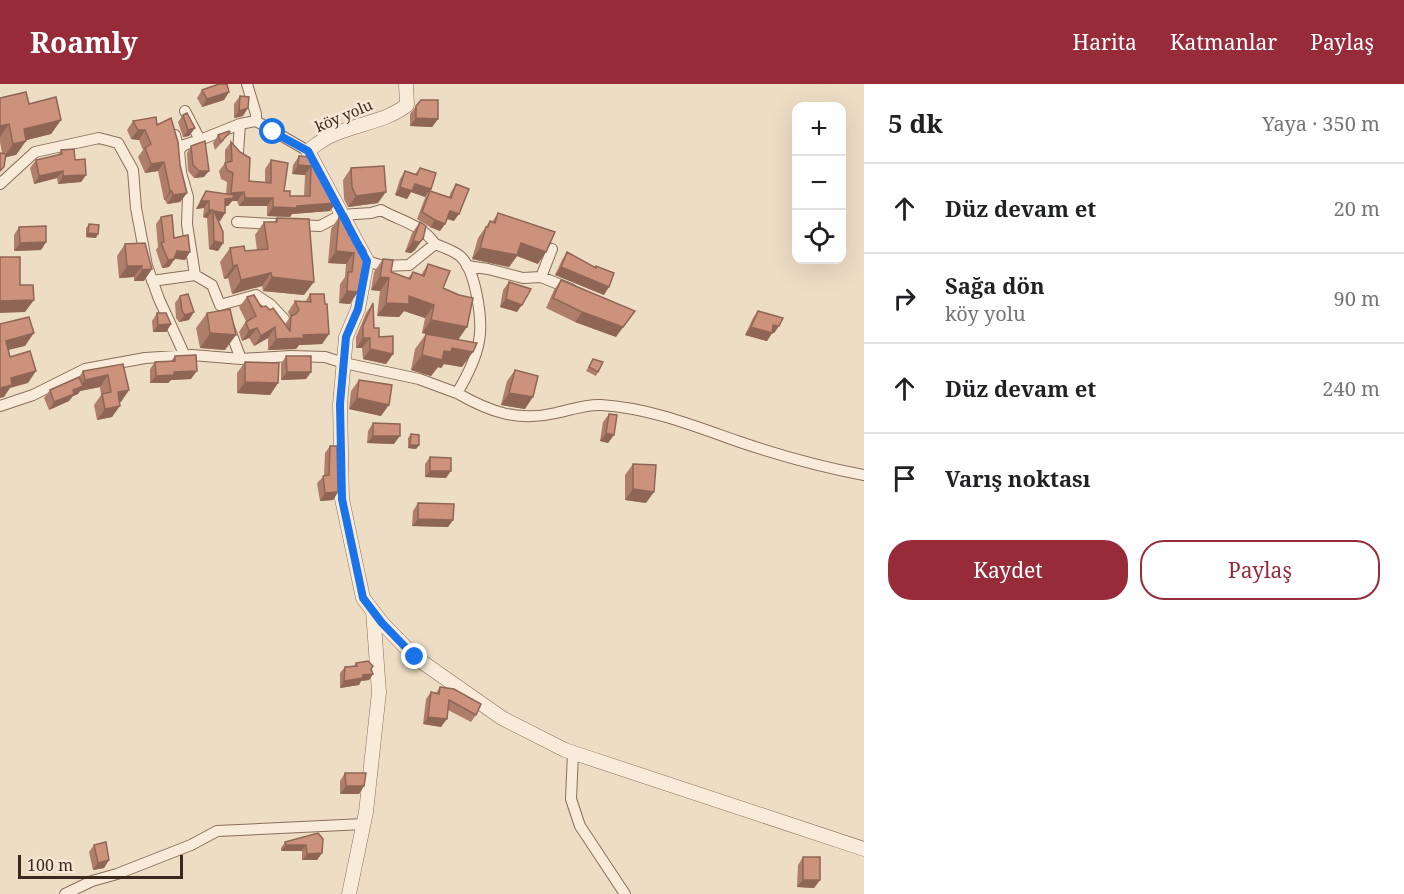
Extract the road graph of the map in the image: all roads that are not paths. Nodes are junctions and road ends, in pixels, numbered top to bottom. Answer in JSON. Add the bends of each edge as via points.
{"nodes":[{"id":1,"x":247,"y":84,"type":"edge"},
{"id":2,"x":406,"y":84,"type":"edge"},
{"id":3,"x":185,"y":111,"type":"edge"},
{"id":4,"x":256,"y":122,"type":"junction"},
{"id":5,"x":240,"y":124,"type":"junction"},
{"id":6,"x":172,"y":127,"type":"edge"},
{"id":7,"x":200,"y":140,"type":"junction"},
{"id":8,"x":179,"y":150,"type":"junction"},
{"id":9,"x":308,"y":151,"type":"junction"},
{"id":10,"x":238,"y":152,"type":"edge"},
{"id":11,"x":0,"y":184,"type":"edge"},
{"id":12,"x":341,"y":215,"type":"junction"},
{"id":13,"x":237,"y":222,"type":"dead end"},
{"id":14,"x":435,"y":244,"type":"junction"},
{"id":15,"x":552,"y":249,"type":"edge"},
{"id":16,"x":367,"y":261,"type":"junction"},
{"id":17,"x":467,"y":266,"type":"junction"},
{"id":18,"x":195,"y":275,"type":"junction"},
{"id":19,"x":542,"y":277,"type":"junction"},
{"id":20,"x":152,"y":281,"type":"junction"},
{"id":21,"x":583,"y":294,"type":"edge"},
{"id":22,"x":220,"y":305,"type":"junction"},
{"id":23,"x":284,"y":319,"type":"edge"},
{"id":24,"x":185,"y":356,"type":"junction"},
{"id":25,"x":241,"y":359,"type":"junction"},
{"id":26,"x":344,"y":363,"type":"junction"},
{"id":27,"x":457,"y":393,"type":"junction"},
{"id":28,"x":0,"y":406,"type":"edge"},
{"id":29,"x":864,"y":475,"type":"edge"},
{"id":30,"x":373,"y":611,"type":"junction"},
{"id":31,"x":573,"y":753,"type":"junction"},
{"id":32,"x":364,"y":824,"type":"junction"},
{"id":33,"x":864,"y":849,"type":"edge"},
{"id":34,"x":65,"y":894,"type":"edge"},
{"id":35,"x":349,"y":894,"type":"edge"},
{"id":36,"x":625,"y":894,"type":"edge"}],
"edges":[{"from":1,"to":4,"type":"street"},
{"from":2,"to":9,"type":"street","name":"köy yolu","via":[[407,105],[401,110],[329,137]]},
{"from":3,"to":7,"type":"street"},
{"from":4,"to":5,"type":"street"},
{"from":4,"to":9,"type":"street"},
{"from":5,"to":7,"type":"street"},
{"from":5,"to":10,"type":"street"},
{"from":6,"to":8,"type":"street"},
{"from":7,"to":8,"type":"street"},
{"from":8,"to":18,"type":"street"},
{"from":9,"to":12,"type":"street","name":"köy yolu"},
{"from":11,"to":20,"type":"street","via":[[34,153],[99,138],[118,143],[133,170],[136,208]]},
{"from":12,"to":13,"type":"street","via":[[320,226]]},
{"from":12,"to":14,"type":"street","via":[[381,210],[428,233]]},
{"from":12,"to":16,"type":"street","name":"köy yolu"},
{"from":14,"to":16,"type":"street","via":[[409,266],[383,266]]},
{"from":14,"to":17,"type":"street","via":[[461,256]]},
{"from":15,"to":19,"type":"street"},
{"from":16,"to":26,"type":"street","via":[[358,309],[346,337]]},
{"from":17,"to":19,"type":"street","via":[[523,278]]},
{"from":17,"to":27,"type":"street","via":[[474,279],[479,341]]},
{"from":18,"to":20,"type":"street"},
{"from":18,"to":22,"type":"street","via":[[212,285]]},
{"from":19,"to":21,"type":"street"},
{"from":20,"to":24,"type":"street"},
{"from":22,"to":23,"type":"street","via":[[256,295]]},
{"from":22,"to":25,"type":"street"},
{"from":24,"to":25,"type":"street"},
{"from":24,"to":28,"type":"street","via":[[145,358],[85,369],[33,395]]},
{"from":25,"to":26,"type":"street","via":[[325,357]]},
{"from":26,"to":27,"type":"street","via":[[419,379]]},
{"from":26,"to":30,"type":"street","via":[[340,404],[342,499],[363,598]]},
{"from":27,"to":29,"type":"street","via":[[510,416],[539,417],[597,405],[631,408]]},
{"from":30,"to":31,"type":"street","via":[[424,664],[502,718]]},
{"from":30,"to":32,"type":"street","via":[[379,692]]},
{"from":31,"to":33,"type":"street"},
{"from":31,"to":36,"type":"street","via":[[571,800],[580,826]]},
{"from":32,"to":34,"type":"street","via":[[217,831]]},
{"from":32,"to":35,"type":"street"}]}
